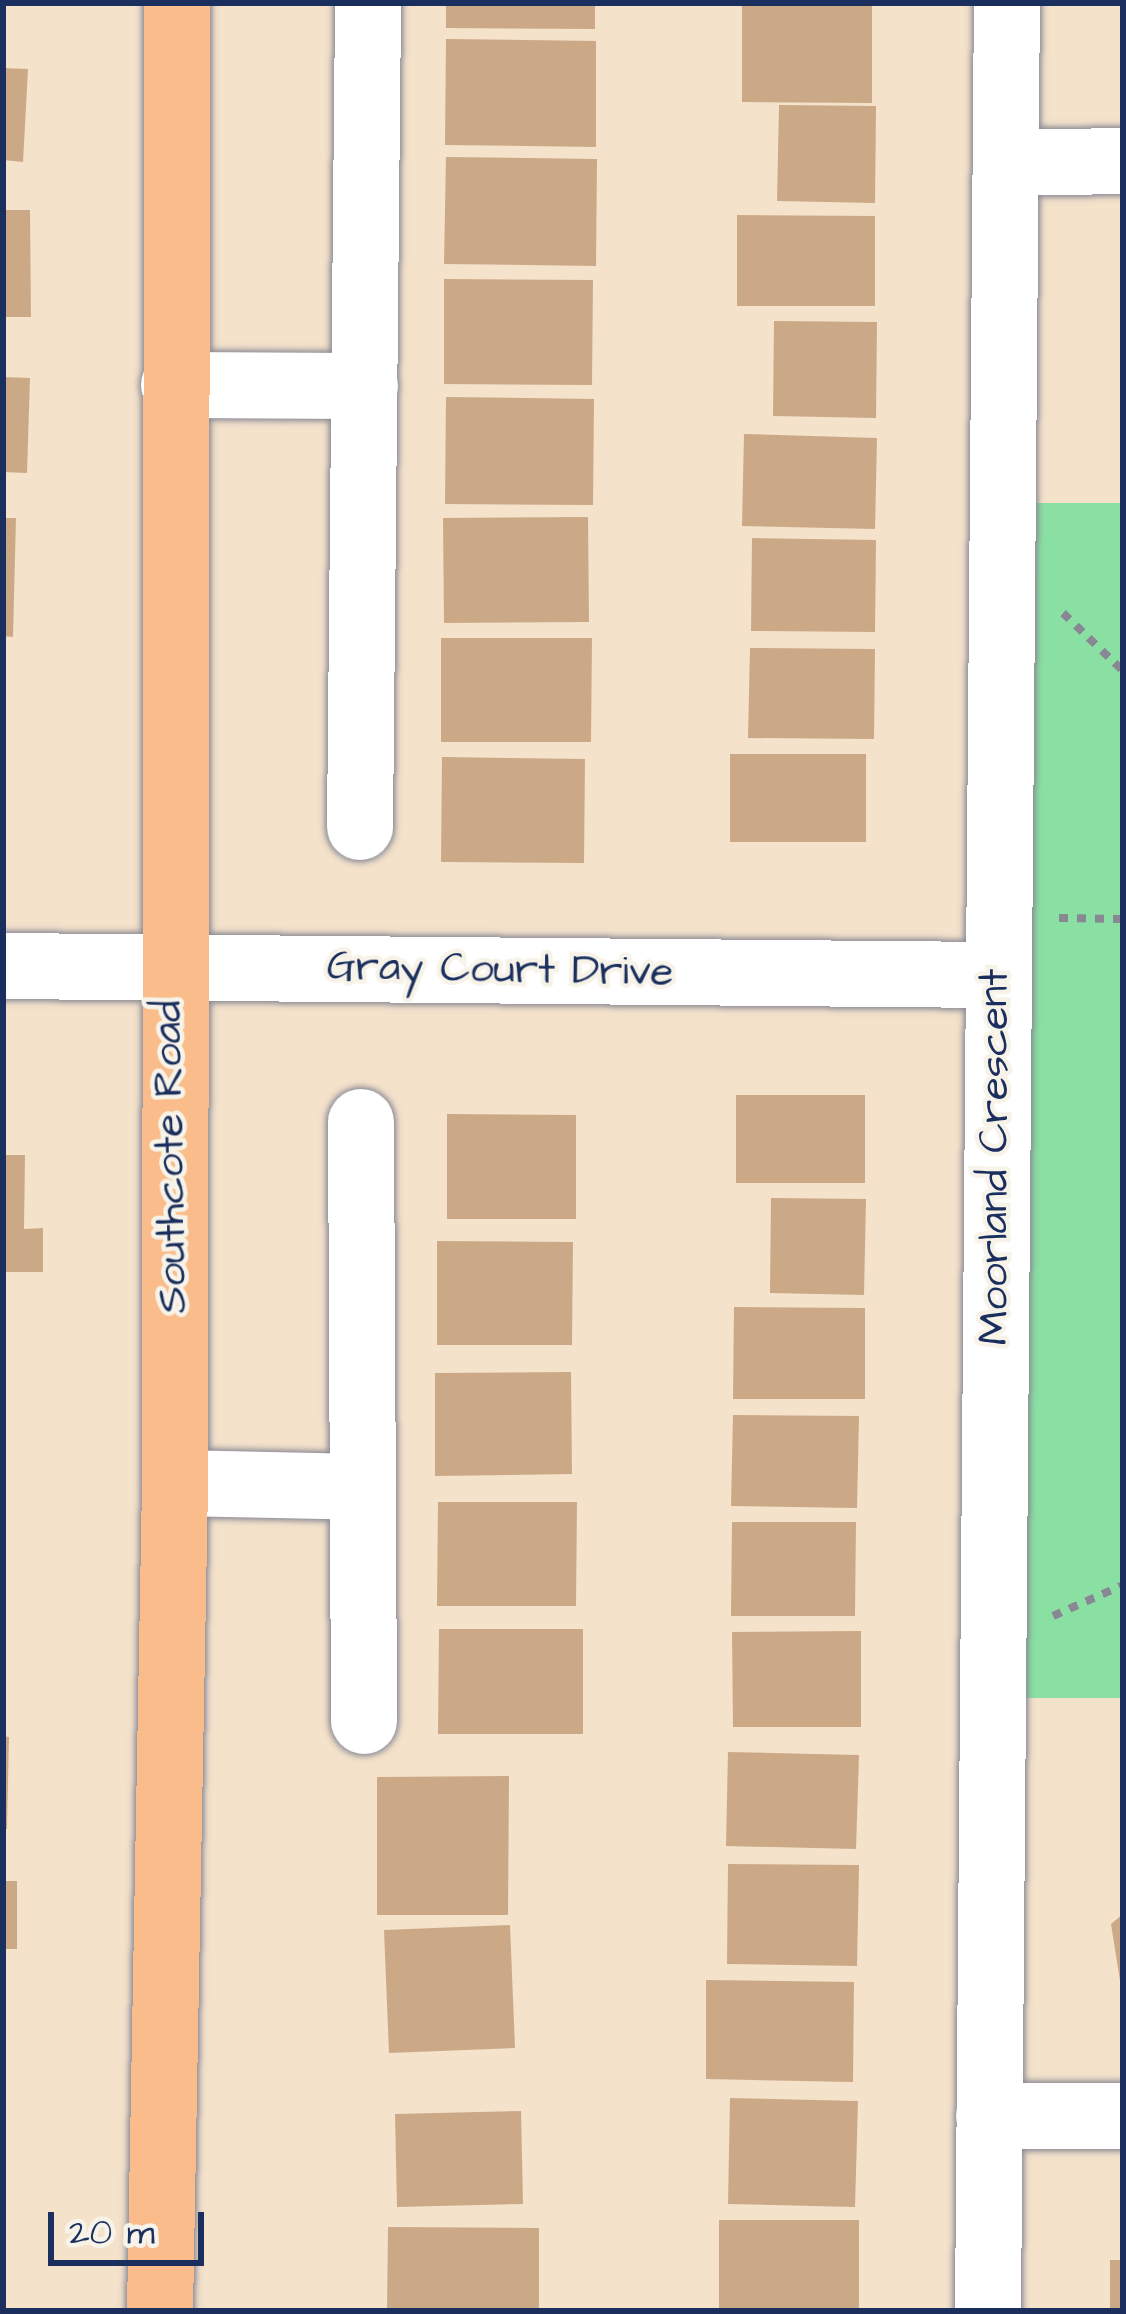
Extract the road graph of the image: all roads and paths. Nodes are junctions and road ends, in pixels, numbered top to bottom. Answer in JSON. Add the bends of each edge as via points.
{"nodes":[{"id":1,"x":177,"y":3,"type":"edge"},
{"id":2,"x":368,"y":3,"type":"edge"},
{"id":3,"x":1006,"y":3,"type":"edge"},
{"id":4,"x":1123,"y":161,"type":"edge"},
{"id":5,"x":1006,"y":163,"type":"junction"},
{"id":6,"x":174,"y":385,"type":"junction"},
{"id":7,"x":365,"y":386,"type":"junction"},
{"id":8,"x":1045,"y":595,"type":"dead end"},
{"id":9,"x":1123,"y":671,"type":"edge"},
{"id":10,"x":360,"y":827,"type":"dead end"},
{"id":11,"x":1034,"y":917,"type":"dead end"},
{"id":12,"x":1123,"y":920,"type":"edge"},
{"id":13,"x":3,"y":966,"type":"edge"},
{"id":14,"x":168,"y":967,"type":"junction"},
{"id":15,"x":996,"y":975,"type":"junction"},
{"id":16,"x":361,"y":1122,"type":"dead end"},
{"id":17,"x":176,"y":1483,"type":"junction"},
{"id":18,"x":363,"y":1487,"type":"junction"},
{"id":19,"x":364,"y":1721,"type":"dead end"},
{"id":20,"x":989,"y":2116,"type":"junction"},
{"id":21,"x":1123,"y":2116,"type":"edge"},
{"id":22,"x":160,"y":2311,"type":"edge"},
{"id":23,"x":988,"y":2311,"type":"edge"}],
"edges":[{"from":1,"to":6,"type":"main road","name":"Southcote Road"},
{"from":2,"to":7,"type":"street"},
{"from":3,"to":5,"type":"street","name":"Moorland Crescent"},
{"from":4,"to":5,"type":"street"},
{"from":5,"to":15,"type":"street","name":"Moorland Crescent"},
{"from":6,"to":7,"type":"street"},
{"from":6,"to":14,"type":"main road","name":"Southcote Road"},
{"from":7,"to":10,"type":"street"},
{"from":8,"to":9,"type":"path"},
{"from":11,"to":12,"type":"path"},
{"from":13,"to":14,"type":"street","name":"Gray Court Drive"},
{"from":14,"to":15,"type":"street","name":"Gray Court Drive"},
{"from":14,"to":17,"type":"main road","name":"Southcote Road"},
{"from":15,"to":20,"type":"street","name":"Moorland Crescent"},
{"from":16,"to":18,"type":"street"},
{"from":17,"to":18,"type":"street"},
{"from":17,"to":22,"type":"main road","name":"Southcote Road"},
{"from":18,"to":19,"type":"street"},
{"from":20,"to":21,"type":"street"},
{"from":20,"to":23,"type":"street","name":"Moorland Crescent"}]}
